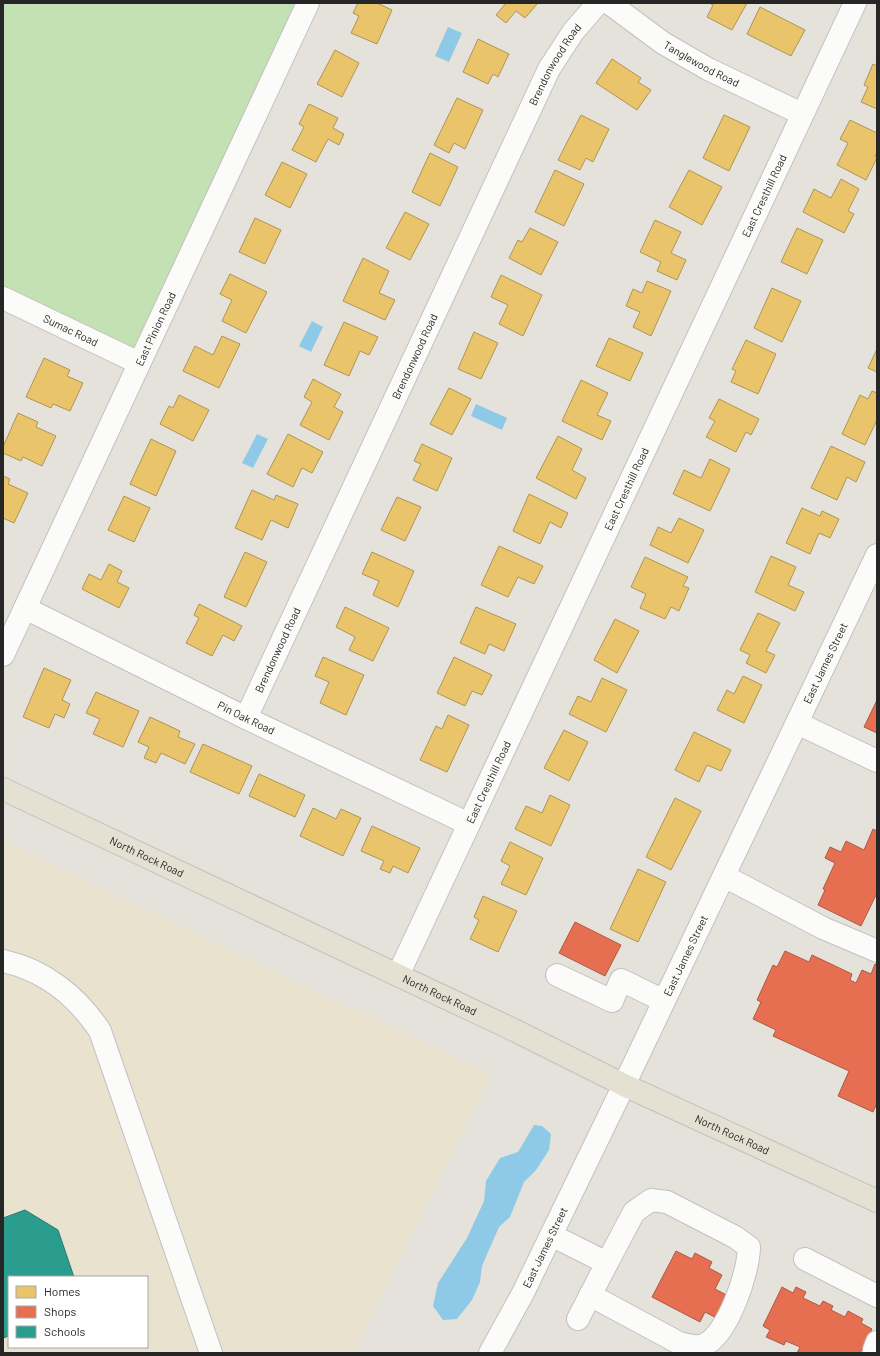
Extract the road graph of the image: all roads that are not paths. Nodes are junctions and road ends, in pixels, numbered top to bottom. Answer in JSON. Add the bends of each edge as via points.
{"nodes":[{"id":1,"x":308,"y":3,"type":"edge"},
{"id":2,"x":598,"y":3,"type":"edge"},
{"id":3,"x":609,"y":3,"type":"edge"},
{"id":4,"x":855,"y":3,"type":"edge"},
{"id":5,"x":802,"y":114,"type":"junction"},
{"id":6,"x":3,"y":298,"type":"edge"},
{"id":7,"x":138,"y":363,"type":"junction"},
{"id":8,"x":877,"y":555,"type":"edge"},
{"id":9,"x":25,"y":608,"type":"junction"},
{"id":10,"x":3,"y":655,"type":"edge"},
{"id":11,"x":246,"y":718,"type":"junction"},
{"id":12,"x":797,"y":723,"type":"junction"},
{"id":13,"x":877,"y":761,"type":"edge"},
{"id":14,"x":3,"y":789,"type":"edge"},
{"id":15,"x":469,"y":824,"type":"junction"},
{"id":16,"x":724,"y":876,"type":"junction"},
{"id":17,"x":877,"y":951,"type":"edge"},
{"id":18,"x":3,"y":961,"type":"edge"},
{"id":19,"x":398,"y":975,"type":"junction"},
{"id":20,"x":557,"y":975,"type":"dead end"},
{"id":21,"x":664,"y":1001,"type":"junction"},
{"id":22,"x":624,"y":1085,"type":"junction"},
{"id":23,"x":877,"y":1201,"type":"edge"},
{"id":24,"x":551,"y":1235,"type":"junction"},
{"id":25,"x":805,"y":1259,"type":"dead end"},
{"id":26,"x":607,"y":1263,"type":"junction"},
{"id":27,"x":590,"y":1295,"type":"junction"},
{"id":28,"x":877,"y":1296,"type":"edge"},
{"id":29,"x":578,"y":1319,"type":"dead end"},
{"id":30,"x":211,"y":1353,"type":"edge"},
{"id":31,"x":490,"y":1353,"type":"edge"}],
"edges":[{"from":1,"to":7,"type":"street","name":"East Pinion Road"},
{"from":2,"to":11,"type":"street","name":"Brendonwood Road","via":[[573,32],[549,69]]},
{"from":3,"to":5,"type":"street","name":"Tanglewood Road","via":[[663,43],[708,69]]},
{"from":4,"to":5,"type":"street","name":"East Cresthill Road"},
{"from":5,"to":15,"type":"street","name":"East Cresthill Road"},
{"from":6,"to":7,"type":"street","name":"Sumac Road"},
{"from":7,"to":9,"type":"street","name":"East Pinion Road"},
{"from":8,"to":12,"type":"street","name":"East James Street"},
{"from":9,"to":10,"type":"street","name":"East Pinion Road"},
{"from":9,"to":11,"type":"street","name":"Pin Oak Road"},
{"from":11,"to":15,"type":"street","name":"Pin Oak Road"},
{"from":12,"to":13,"type":"street"},
{"from":12,"to":16,"type":"street","name":"East James Street"},
{"from":14,"to":19,"type":"main road","name":"North Rock Road"},
{"from":15,"to":19,"type":"street","name":"East Cresthill Road"},
{"from":16,"to":17,"type":"street","via":[[823,928]]},
{"from":16,"to":21,"type":"street","name":"East James Street"},
{"from":18,"to":30,"type":"street","via":[[20,965],[54,983],[77,1000],[100,1030]]},
{"from":19,"to":22,"type":"main road","name":"North Rock Road"},
{"from":20,"to":21,"type":"street","via":[[612,1001],[622,980]]},
{"from":21,"to":22,"type":"street","name":"East James Street"},
{"from":22,"to":23,"type":"main road","name":"North Rock Road"},
{"from":22,"to":24,"type":"street","name":"East James Street"},
{"from":24,"to":26,"type":"street"},
{"from":24,"to":31,"type":"street","name":"East James Street"},
{"from":25,"to":28,"type":"street"},
{"from":26,"to":27,"type":"street"},
{"from":26,"to":27,"type":"street","via":[[634,1212],[651,1200],[667,1202],[735,1237],[749,1247],[749,1261],[736,1300],[715,1337],[703,1345],[680,1343]]},
{"from":27,"to":29,"type":"street"}]}
